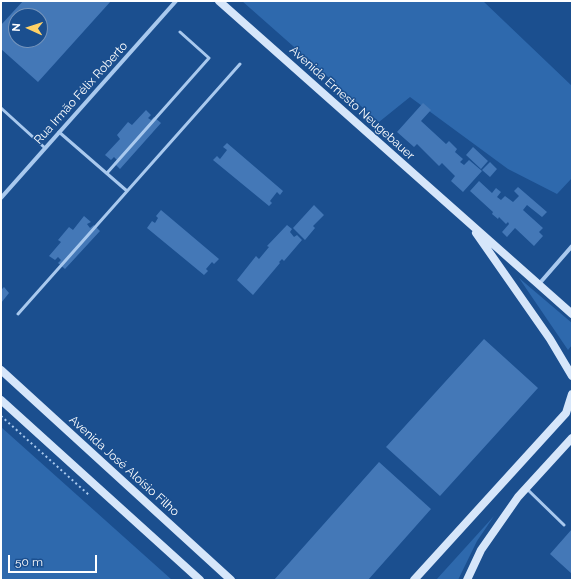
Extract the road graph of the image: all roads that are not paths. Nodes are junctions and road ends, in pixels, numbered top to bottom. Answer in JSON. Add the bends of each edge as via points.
{"nodes":[{"id":1,"x":176,"y":1,"type":"edge"},
{"id":2,"x":219,"y":1,"type":"edge"},
{"id":3,"x":180,"y":32,"type":"dead end"},
{"id":4,"x":240,"y":64,"type":"dead end"},
{"id":5,"x":1,"y":108,"type":"edge"},
{"id":6,"x":59,"y":132,"type":"junction"},
{"id":7,"x":45,"y":148,"type":"junction"},
{"id":8,"x":107,"y":173,"type":"junction"},
{"id":9,"x":127,"y":191,"type":"junction"},
{"id":10,"x":1,"y":198,"type":"edge"},
{"id":11,"x":469,"y":223,"type":"junction"},
{"id":12,"x":572,"y":246,"type":"edge"},
{"id":13,"x":539,"y":284,"type":"junction"},
{"id":14,"x":18,"y":314,"type":"dead end"},
{"id":15,"x":572,"y":314,"type":"edge"},
{"id":16,"x":1,"y":370,"type":"edge"},
{"id":17,"x":572,"y":376,"type":"edge"},
{"id":18,"x":572,"y":394,"type":"edge"},
{"id":19,"x":1,"y":400,"type":"edge"},
{"id":20,"x":572,"y":438,"type":"edge"},
{"id":21,"x":527,"y":488,"type":"junction"},
{"id":22,"x":564,"y":526,"type":"dead end"},
{"id":23,"x":200,"y":580,"type":"edge"},
{"id":24,"x":230,"y":580,"type":"edge"},
{"id":25,"x":414,"y":580,"type":"edge"},
{"id":26,"x":467,"y":580,"type":"edge"}],
"edges":[{"from":1,"to":6,"type":"street","name":"Rua Irmão Félix Roberto"},
{"from":2,"to":11,"type":"street","name":"Avenida Ernesto Neugebauer"},
{"from":3,"to":8,"type":"lane","via":[[209,58]]},
{"from":4,"to":9,"type":"lane"},
{"from":5,"to":7,"type":"lane"},
{"from":6,"to":7,"type":"street","name":"Rua Irmão Félix Roberto"},
{"from":6,"to":8,"type":"lane"},
{"from":7,"to":10,"type":"street","name":"Rua Irmão Félix Roberto"},
{"from":8,"to":9,"type":"lane"},
{"from":9,"to":14,"type":"lane"},
{"from":11,"to":13,"type":"street","name":"Avenida Ernesto Neugebauer"},
{"from":11,"to":17,"type":"street","name":"Avenida Ernesto Neugebauer","via":[[550,338]]},
{"from":12,"to":13,"type":"street"},
{"from":13,"to":15,"type":"street","name":"Avenida Ernesto Neugebauer"},
{"from":16,"to":24,"type":"street","name":"Avenida José Aloísio Filho"},
{"from":18,"to":25,"type":"street","via":[[566,413]]},
{"from":19,"to":23,"type":"street"},
{"from":20,"to":21,"type":"street"},
{"from":21,"to":22,"type":"lane"},
{"from":21,"to":26,"type":"street","via":[[481,550]]}]}
